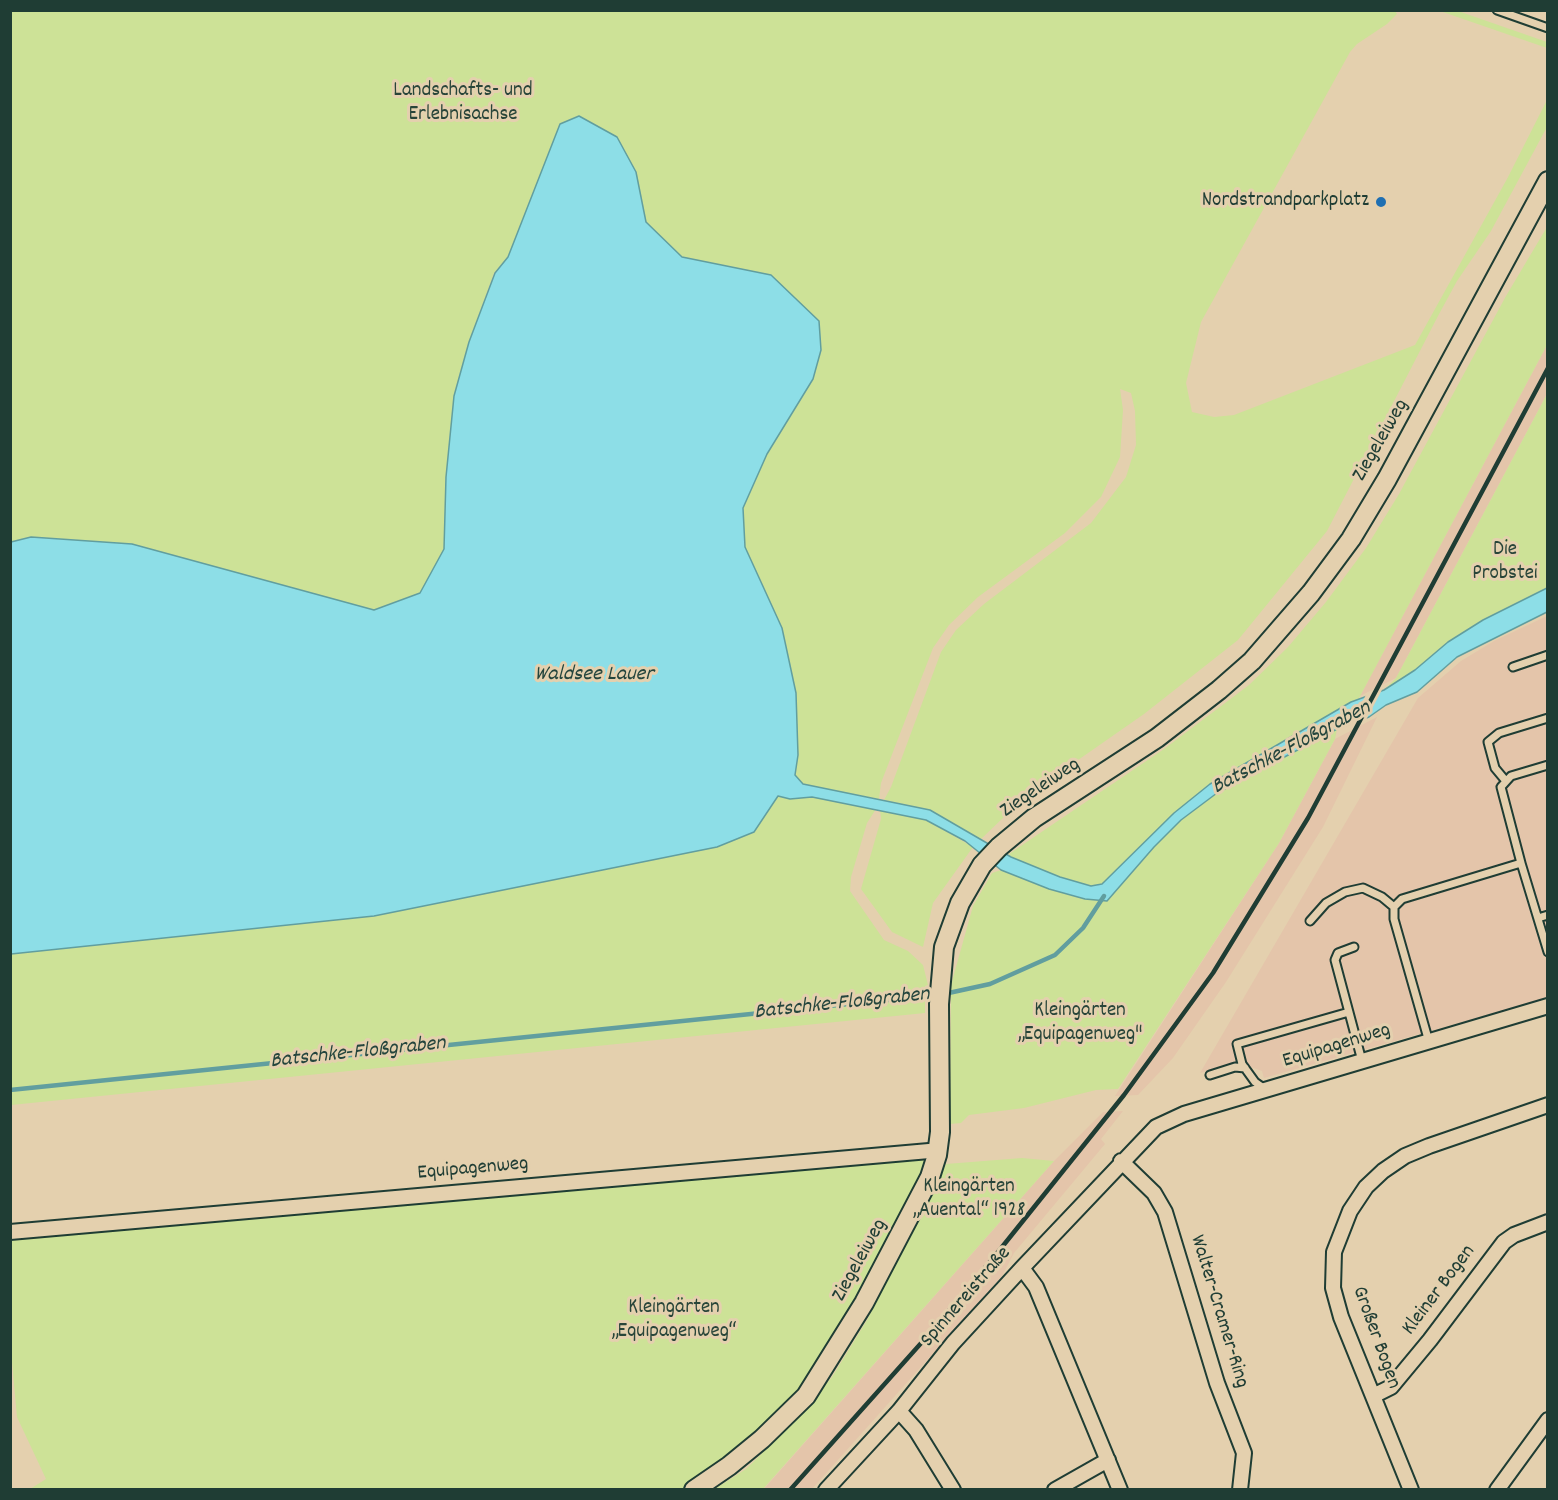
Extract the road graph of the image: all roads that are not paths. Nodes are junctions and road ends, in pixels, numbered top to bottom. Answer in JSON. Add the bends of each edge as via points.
{"nodes":[{"id":1,"x":1497,"y":10,"type":"edge"},
{"id":2,"x":1548,"y":28,"type":"edge"},
{"id":3,"x":1548,"y":180,"type":"edge"},
{"id":4,"x":1548,"y":655,"type":"edge"},
{"id":5,"x":1513,"y":667,"type":"dead end"},
{"id":6,"x":1548,"y":718,"type":"edge"},
{"id":7,"x":1548,"y":765,"type":"edge"},
{"id":8,"x":1505,"y":780,"type":"junction"},
{"id":9,"x":1521,"y":863,"type":"junction"},
{"id":10,"x":1394,"y":907,"type":"junction"},
{"id":11,"x":1548,"y":915,"type":"edge"},
{"id":12,"x":1538,"y":918,"type":"junction"},
{"id":13,"x":1310,"y":921,"type":"dead end"},
{"id":14,"x":1354,"y":947,"type":"dead end"},
{"id":15,"x":1548,"y":952,"type":"edge"},
{"id":16,"x":1548,"y":1006,"type":"edge"},
{"id":17,"x":1349,"y":1012,"type":"junction"},
{"id":18,"x":1429,"y":1042,"type":"junction"},
{"id":19,"x":1362,"y":1061,"type":"junction"},
{"id":20,"x":1245,"y":1068,"type":"junction"},
{"id":21,"x":1210,"y":1075,"type":"dead end"},
{"id":22,"x":1268,"y":1090,"type":"junction"},
{"id":23,"x":1548,"y":1105,"type":"edge"},
{"id":24,"x":1143,"y":1137,"type":"joint"},
{"id":25,"x":937,"y":1155,"type":"junction"},
{"id":26,"x":1121,"y":1161,"type":"junction"},
{"id":27,"x":1548,"y":1222,"type":"edge"},
{"id":28,"x":10,"y":1232,"type":"edge"},
{"id":29,"x":1022,"y":1268,"type":"junction"},
{"id":30,"x":1373,"y":1396,"type":"junction"},
{"id":31,"x":899,"y":1412,"type":"junction"},
{"id":32,"x":1548,"y":1420,"type":"edge"},
{"id":33,"x":1108,"y":1460,"type":"junction"},
{"id":34,"x":694,"y":1490,"type":"edge"},
{"id":35,"x":826,"y":1490,"type":"edge"},
{"id":36,"x":953,"y":1490,"type":"edge"},
{"id":37,"x":1055,"y":1490,"type":"edge"},
{"id":38,"x":1120,"y":1490,"type":"edge"},
{"id":39,"x":1240,"y":1490,"type":"edge"},
{"id":40,"x":1411,"y":1490,"type":"edge"},
{"id":41,"x":1497,"y":1490,"type":"edge"}],
"edges":[{"from":1,"to":2,"type":"lane"},
{"from":3,"to":25,"type":"main road","name":"Ziegeleiweg","via":[[1387,479],[1351,540],[1311,593],[1252,661],[1157,738],[1034,818],[999,847],[968,887],[944,947],[939,1004]]},
{"from":4,"to":5,"type":"lane"},
{"from":6,"to":8,"type":"lane","via":[[1499,734],[1488,742],[1495,768]]},
{"from":7,"to":8,"type":"lane"},
{"from":8,"to":9,"type":"lane","via":[[1501,787]]},
{"from":9,"to":10,"type":"lane","via":[[1402,899]]},
{"from":9,"to":12,"type":"lane"},
{"from":10,"to":13,"type":"lane","via":[[1363,888],[1326,903]]},
{"from":10,"to":18,"type":"lane","via":[[1394,919]]},
{"from":11,"to":12,"type":"lane"},
{"from":12,"to":15,"type":"lane"},
{"from":14,"to":17,"type":"lane","via":[[1338,953],[1335,960]]},
{"from":16,"to":18,"type":"street","name":"Equipagenweg"},
{"from":17,"to":19,"type":"lane"},
{"from":17,"to":20,"type":"lane","via":[[1237,1044]]},
{"from":18,"to":19,"type":"street","name":"Equipagenweg"},
{"from":19,"to":22,"type":"street","name":"Equipagenweg"},
{"from":20,"to":21,"type":"lane"},
{"from":20,"to":22,"type":"lane","via":[[1255,1082]]},
{"from":22,"to":24,"type":"street","name":"Equipagenweg","via":[[1170,1119]]},
{"from":23,"to":30,"type":"street","name":"Großer Bogen","via":[[1405,1156],[1366,1187],[1350,1211],[1334,1252],[1333,1288]]},
{"from":24,"to":26,"type":"street","name":"Spinnereistraße"},
{"from":25,"to":28,"type":"street","name":"Equipagenweg","via":[[929,1151]]},
{"from":25,"to":34,"type":"main road","name":"Ziegeleiweg","via":[[886,1264],[806,1395],[762,1439]]},
{"from":26,"to":29,"type":"street","name":"Spinnereistraße"},
{"from":26,"to":39,"type":"street","name":"Walter-Cramer-Ring","via":[[1154,1193],[1165,1212],[1217,1383],[1244,1453]]},
{"from":27,"to":30,"type":"street","name":"Kleiner Bogen","via":[[1514,1234],[1504,1242],[1430,1340],[1390,1387]]},
{"from":29,"to":31,"type":"street","name":"Spinnereistraße","via":[[953,1343]]},
{"from":29,"to":33,"type":"street","via":[[1036,1287]]},
{"from":30,"to":40,"type":"street","name":"Großer Bogen"},
{"from":31,"to":35,"type":"street","name":"Spinnereistraße"},
{"from":31,"to":36,"type":"street","via":[[916,1430]]},
{"from":32,"to":41,"type":"street"},
{"from":33,"to":37,"type":"street"},
{"from":33,"to":38,"type":"street"}]}
